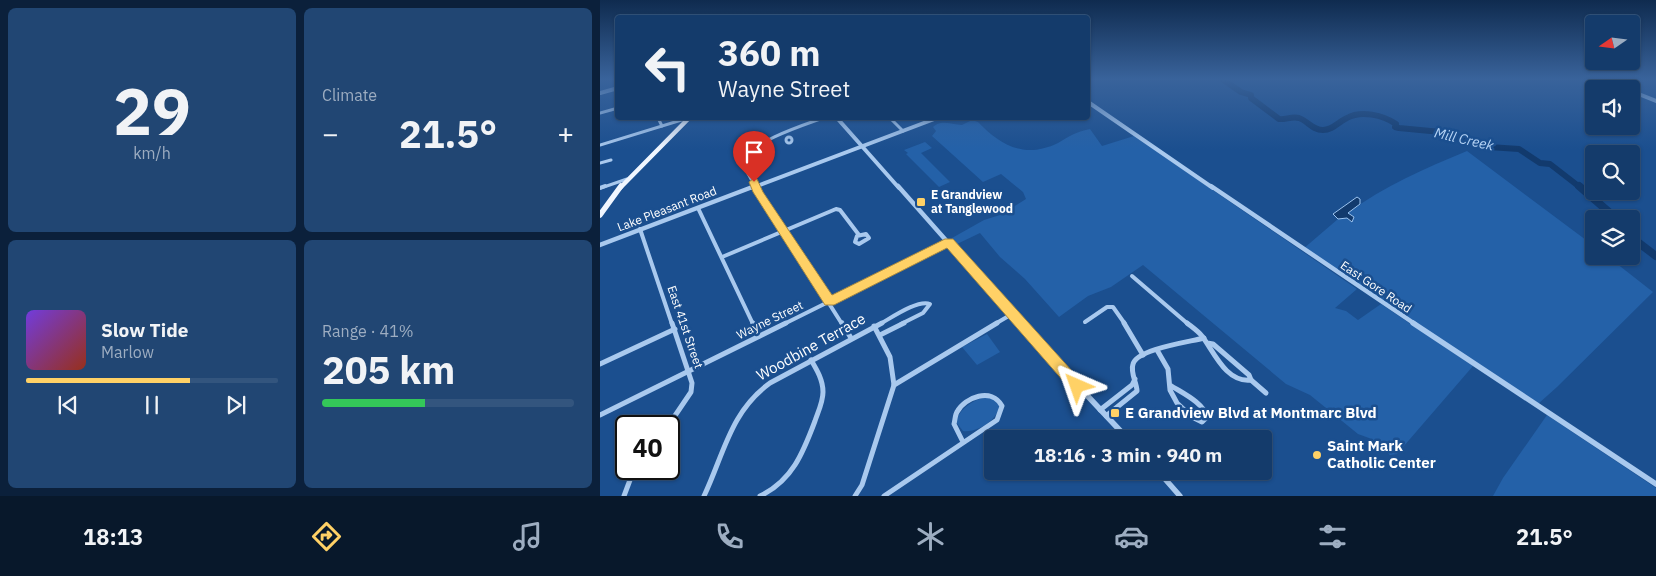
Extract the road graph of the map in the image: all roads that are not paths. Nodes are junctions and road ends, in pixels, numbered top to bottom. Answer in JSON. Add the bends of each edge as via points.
{"nodes":[{"id":1,"x":1090,"y":103,"type":"edge"},
{"id":2,"x":615,"y":109,"type":"edge"},
{"id":3,"x":600,"y":112,"type":"edge"},
{"id":4,"x":659,"y":120,"type":"edge"},
{"id":5,"x":682,"y":120,"type":"edge"},
{"id":6,"x":686,"y":120,"type":"edge"},
{"id":7,"x":818,"y":120,"type":"edge"},
{"id":8,"x":839,"y":120,"type":"edge"},
{"id":9,"x":892,"y":120,"type":"edge"},
{"id":10,"x":932,"y":120,"type":"edge"},
{"id":11,"x":662,"y":126,"type":"junction"},
{"id":12,"x":903,"y":131,"type":"junction"},
{"id":13,"x":780,"y":136,"type":"junction"},
{"id":14,"x":786,"y":139,"type":"dead end"},
{"id":15,"x":600,"y":145,"type":"edge"},
{"id":16,"x":864,"y":146,"type":"junction"},
{"id":17,"x":612,"y":160,"type":"dead end"},
{"id":18,"x":600,"y":163,"type":"edge"},
{"id":19,"x":627,"y":179,"type":"junction"},
{"id":20,"x":756,"y":186,"type":"junction"},
{"id":21,"x":600,"y":188,"type":"edge"},
{"id":22,"x":698,"y":208,"type":"junction"},
{"id":23,"x":600,"y":215,"type":"edge"},
{"id":24,"x":640,"y":230,"type":"junction"},
{"id":25,"x":785,"y":231,"type":"junction"},
{"id":26,"x":859,"y":235,"type":"dead end"},
{"id":27,"x":949,"y":242,"type":"junction"},
{"id":28,"x":600,"y":245,"type":"edge"},
{"id":29,"x":722,"y":257,"type":"junction"},
{"id":30,"x":1132,"y":276,"type":"dead end"},
{"id":31,"x":829,"y":302,"type":"junction"},
{"id":32,"x":1013,"y":314,"type":"junction"},
{"id":33,"x":1085,"y":322,"type":"dead end"},
{"id":34,"x":874,"y":326,"type":"junction"},
{"id":35,"x":675,"y":329,"type":"junction"},
{"id":36,"x":880,"y":335,"type":"junction"},
{"id":37,"x":759,"y":336,"type":"junction"},
{"id":38,"x":851,"y":338,"type":"junction"},
{"id":39,"x":1205,"y":340,"type":"junction"},
{"id":40,"x":1157,"y":350,"type":"junction"},
{"id":41,"x":1142,"y":354,"type":"junction"},
{"id":42,"x":812,"y":360,"type":"junction"},
{"id":43,"x":600,"y":364,"type":"edge"},
{"id":44,"x":690,"y":371,"type":"junction"},
{"id":45,"x":1135,"y":379,"type":"junction"},
{"id":46,"x":1251,"y":380,"type":"junction"},
{"id":47,"x":894,"y":385,"type":"junction"},
{"id":48,"x":1170,"y":385,"type":"junction"},
{"id":49,"x":1266,"y":393,"type":"dead end"},
{"id":50,"x":1100,"y":410,"type":"junction"},
{"id":51,"x":600,"y":415,"type":"edge"},
{"id":52,"x":675,"y":415,"type":"edge"},
{"id":53,"x":1106,"y":416,"type":"junction"},
{"id":54,"x":1119,"y":430,"type":"edge"},
{"id":55,"x":963,"y":442,"type":"junction"},
{"id":56,"x":630,"y":480,"type":"edge"},
{"id":57,"x":1166,"y":480,"type":"edge"},
{"id":58,"x":1656,"y":484,"type":"edge"},
{"id":59,"x":623,"y":496,"type":"edge"},
{"id":60,"x":704,"y":496,"type":"edge"},
{"id":61,"x":760,"y":496,"type":"edge"},
{"id":62,"x":855,"y":496,"type":"edge"},
{"id":63,"x":884,"y":496,"type":"edge"},
{"id":64,"x":1180,"y":496,"type":"edge"}],
"edges":[{"from":1,"to":58,"type":"street","name":"East Gore Road","via":[[1318,260]]},
{"from":2,"to":3,"type":"street"},
{"from":4,"to":11,"type":"street"},
{"from":5,"to":11,"type":"street"},
{"from":6,"to":19,"type":"main road"},
{"from":7,"to":13,"type":"street"},
{"from":8,"to":16,"type":"street"},
{"from":9,"to":12,"type":"street"},
{"from":10,"to":12,"type":"street","name":"Lake Pleasant Road"},
{"from":11,"to":15,"type":"street"},
{"from":12,"to":16,"type":"street","name":"Lake Pleasant Road"},
{"from":13,"to":14,"type":"street"},
{"from":13,"to":20,"type":"street","via":[[742,158]]},
{"from":16,"to":20,"type":"street","name":"Lake Pleasant Road"},
{"from":16,"to":27,"type":"street"},
{"from":17,"to":18,"type":"street"},
{"from":19,"to":21,"type":"street"},
{"from":19,"to":23,"type":"main road"},
{"from":20,"to":22,"type":"street","name":"Lake Pleasant Road"},
{"from":20,"to":25,"type":"street"},
{"from":22,"to":24,"type":"street","name":"Lake Pleasant Road"},
{"from":22,"to":29,"type":"street"},
{"from":24,"to":28,"type":"street","name":"Lake Pleasant Road"},
{"from":24,"to":35,"type":"street","name":"East 41st Street"},
{"from":25,"to":26,"type":"street","via":[[838,209]]},
{"from":25,"to":29,"type":"street"},
{"from":25,"to":31,"type":"street"},
{"from":27,"to":31,"type":"street","name":"Wayne Street"},
{"from":27,"to":32,"type":"street"},
{"from":29,"to":37,"type":"street"},
{"from":30,"to":39,"type":"street"},
{"from":31,"to":37,"type":"street","name":"Wayne Street"},
{"from":31,"to":38,"type":"street"},
{"from":32,"to":47,"type":"street"},
{"from":32,"to":50,"type":"street"},
{"from":33,"to":41,"type":"street","via":[[1107,307],[1113,307]]},
{"from":34,"to":36,"type":"street"},
{"from":34,"to":36,"type":"street","name":"Woodbine Terrace","via":[[919,302],[930,304],[923,313]]},
{"from":34,"to":38,"type":"street","name":"Woodbine Terrace"},
{"from":35,"to":43,"type":"street"},
{"from":35,"to":44,"type":"street","name":"East 41st Street"},
{"from":36,"to":47,"type":"street","via":[[893,365]]},
{"from":37,"to":44,"type":"street","name":"Wayne Street"},
{"from":38,"to":42,"type":"street","name":"Woodbine Terrace"},
{"from":39,"to":40,"type":"street"},
{"from":39,"to":46,"type":"street"},
{"from":39,"to":46,"type":"street","via":[[1221,364],[1242,380]]},
{"from":40,"to":41,"type":"street"},
{"from":40,"to":48,"type":"street","via":[[1168,369]]},
{"from":41,"to":45,"type":"street","via":[[1133,364]]},
{"from":42,"to":60,"type":"street","name":"Woodbine Terrace","via":[[751,396],[739,413]]},
{"from":42,"to":61,"type":"street","via":[[823,382],[821,405],[792,472],[780,486]]},
{"from":44,"to":51,"type":"street","name":"Wayne Street"},
{"from":44,"to":52,"type":"street","name":"East 41st Street","via":[[692,390]]},
{"from":45,"to":50,"type":"street","via":[[1132,385]]},
{"from":45,"to":53,"type":"street","via":[[1138,388],[1135,394]]},
{"from":46,"to":49,"type":"street"},
{"from":47,"to":62,"type":"street","via":[[862,485]]},
{"from":48,"to":48,"type":"street","via":[[1176,403],[1202,422],[1207,417],[1204,410]]},
{"from":50,"to":53,"type":"street"},
{"from":53,"to":54,"type":"street"},
{"from":55,"to":55,"type":"street","via":[[997,420],[1002,406],[998,398],[982,395],[957,412],[954,424]]},
{"from":55,"to":63,"type":"street"},
{"from":56,"to":59,"type":"street"},
{"from":57,"to":64,"type":"street"}]}
